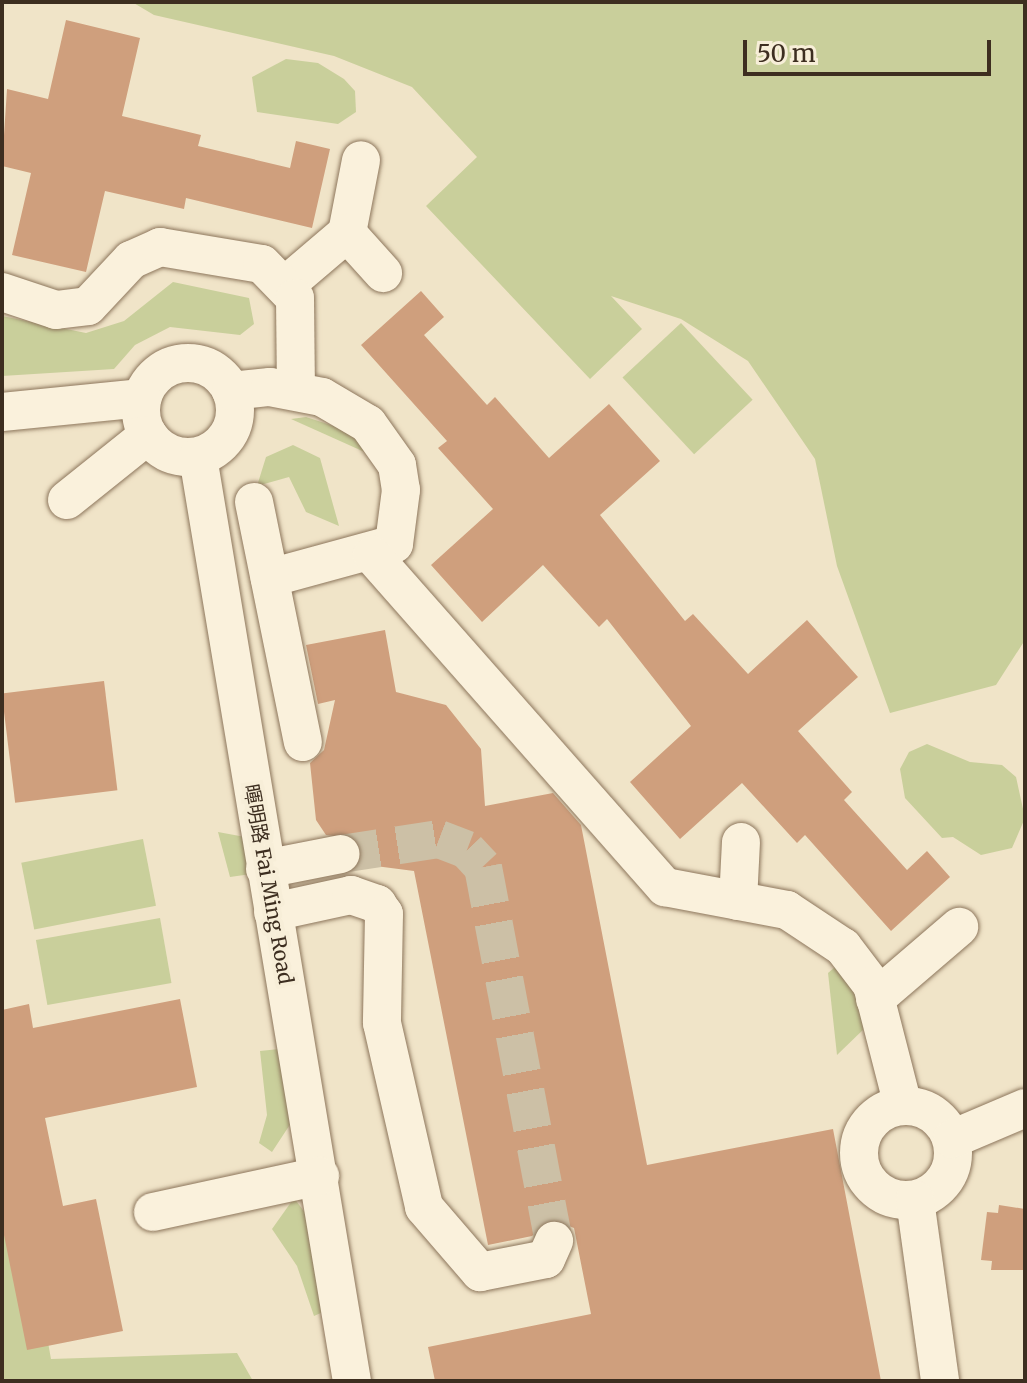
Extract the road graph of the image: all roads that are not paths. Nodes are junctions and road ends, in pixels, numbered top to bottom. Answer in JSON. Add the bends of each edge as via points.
{"nodes":[{"id":1,"x":361,"y":160,"type":"dead end"},
{"id":2,"x":347,"y":233,"type":"junction"},
{"id":3,"x":383,"y":273,"type":"dead end"},
{"id":4,"x":287,"y":284,"type":"junction"},
{"id":5,"x":2,"y":292,"type":"edge"},
{"id":6,"x":296,"y":390,"type":"junction"},
{"id":7,"x":231,"y":391,"type":"junction"},
{"id":8,"x":142,"y":398,"type":"junction"},
{"id":9,"x":2,"y":412,"type":"edge"},
{"id":10,"x":148,"y":435,"type":"junction"},
{"id":11,"x":198,"y":457,"type":"junction"},
{"id":12,"x":67,"y":500,"type":"dead end"},
{"id":13,"x":254,"y":502,"type":"dead end"},
{"id":14,"x":372,"y":555,"type":"junction"},
{"id":15,"x":270,"y":578,"type":"junction"},
{"id":16,"x":303,"y":742,"type":"dead end"},
{"id":17,"x":741,"y":842,"type":"dead end"},
{"id":18,"x":341,"y":854,"type":"tunnel mouth"},
{"id":19,"x":265,"y":869,"type":"junction"},
{"id":20,"x":738,"y":901,"type":"junction"},
{"id":21,"x":273,"y":912,"type":"junction"},
{"id":22,"x":959,"y":927,"type":"dead end"},
{"id":23,"x":875,"y":999,"type":"junction"},
{"id":24,"x":903,"y":1106,"type":"junction"},
{"id":25,"x":1025,"y":1108,"type":"edge"},
{"id":26,"x":952,"y":1139,"type":"junction"},
{"id":27,"x":320,"y":1176,"type":"junction"},
{"id":28,"x":915,"y":1200,"type":"junction"},
{"id":29,"x":153,"y":1212,"type":"dead end"},
{"id":30,"x":554,"y":1241,"type":"dead end"},
{"id":31,"x":341,"y":1312,"type":"junction"},
{"id":32,"x":352,"y":1381,"type":"edge"},
{"id":33,"x":367,"y":1381,"type":"edge"},
{"id":34,"x":940,"y":1381,"type":"edge"}],
"edges":[{"from":1,"to":2,"type":"street"},
{"from":2,"to":3,"type":"street"},
{"from":2,"to":4,"type":"street"},
{"from":4,"to":5,"type":"street","via":[[262,264],[160,247],[131,260],[88,306],[56,310]]},
{"from":4,"to":6,"type":"street","via":[[298,314]]},
{"from":6,"to":7,"type":"street"},
{"from":6,"to":14,"type":"street","via":[[368,424],[397,465],[399,532]]},
{"from":7,"to":8,"type":"street","via":[[211,369],[184,362],[157,374]]},
{"from":7,"to":11,"type":"street","via":[[230,432]]},
{"from":8,"to":9,"type":"street"},
{"from":8,"to":10,"type":"street"},
{"from":10,"to":11,"type":"street","via":[[169,454]]},
{"from":10,"to":12,"type":"street"},
{"from":11,"to":19,"type":"street","name":"暉明路 Fai Ming Road"},
{"from":13,"to":15,"type":"street"},
{"from":14,"to":15,"type":"street"},
{"from":14,"to":20,"type":"street","via":[[665,887]]},
{"from":15,"to":16,"type":"street"},
{"from":17,"to":20,"type":"street"},
{"from":18,"to":19,"type":"street"},
{"from":19,"to":21,"type":"street","name":"暉明路 Fai Ming Road"},
{"from":20,"to":23,"type":"street","via":[[810,920],[866,972]]},
{"from":21,"to":27,"type":"street","name":"暉明路 Fai Ming Road"},
{"from":21,"to":30,"type":"street","via":[[351,895],[377,904],[384,914],[382,1023],[424,1207],[480,1272],[546,1259]]},
{"from":22,"to":23,"type":"street"},
{"from":23,"to":24,"type":"street"},
{"from":24,"to":26,"type":"street","via":[[933,1113]]},
{"from":24,"to":28,"type":"street","via":[[865,1130],[859,1159],[885,1196]]},
{"from":25,"to":26,"type":"street"},
{"from":26,"to":28,"type":"street","via":[[943,1184]]},
{"from":27,"to":29,"type":"street"},
{"from":27,"to":31,"type":"street","name":"暉明路 Fai Ming Road"},
{"from":28,"to":34,"type":"street"},
{"from":31,"to":32,"type":"street","name":"暉明路 Fai Ming Road"},
{"from":31,"to":33,"type":"street","name":"暉明路 Fai Ming Road"}]}
